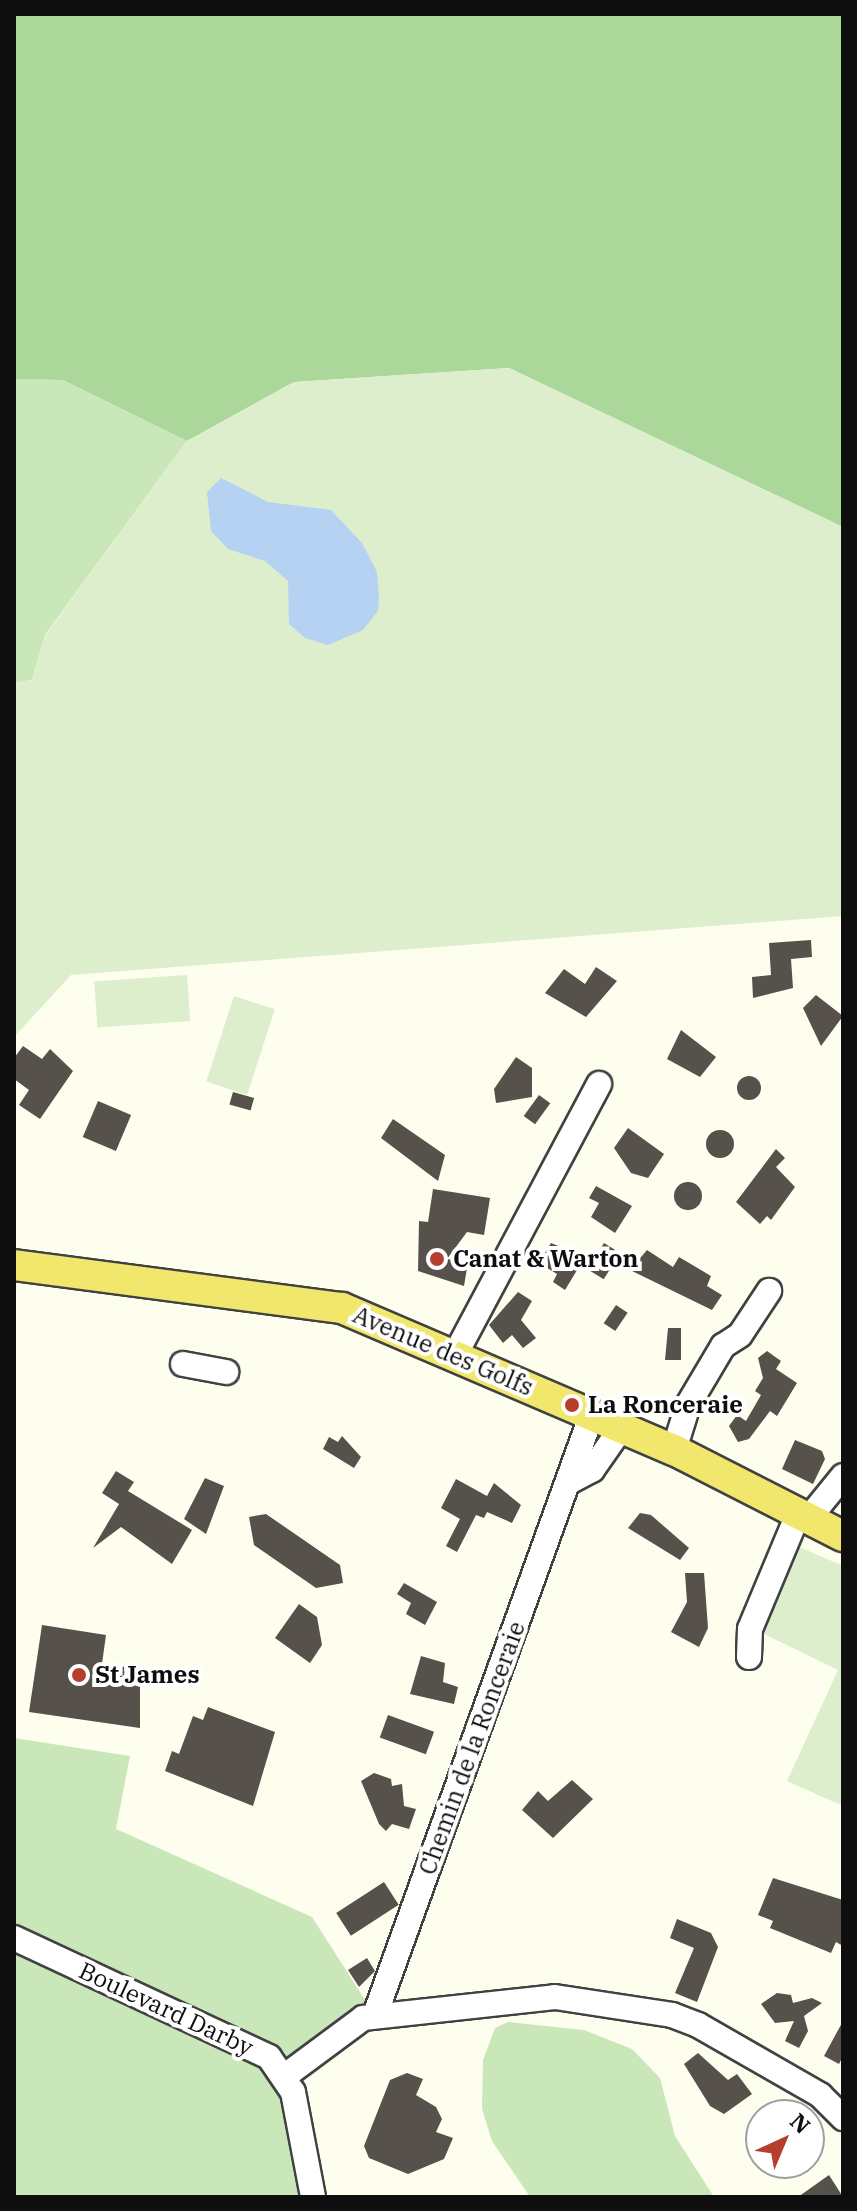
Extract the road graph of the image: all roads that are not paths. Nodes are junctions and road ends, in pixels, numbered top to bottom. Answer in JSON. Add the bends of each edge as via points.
{"nodes":[{"id":1,"x":599,"y":1084,"type":"dead end"},
{"id":2,"x":14,"y":1265,"type":"edge"},
{"id":3,"x":769,"y":1291,"type":"dead end"},
{"id":4,"x":455,"y":1355,"type":"junction"},
{"id":5,"x":183,"y":1364,"type":"dead end"},
{"id":6,"x":226,"y":1372,"type":"dead end"},
{"id":7,"x":592,"y":1414,"type":"junction"},
{"id":8,"x":622,"y":1427,"type":"junction"},
{"id":9,"x":674,"y":1450,"type":"junction"},
{"id":10,"x":843,"y":1476,"type":"edge"},
{"id":11,"x":571,"y":1481,"type":"junction"},
{"id":12,"x":804,"y":1515,"type":"junction"},
{"id":13,"x":843,"y":1536,"type":"edge"},
{"id":14,"x":749,"y":1657,"type":"dead end"},
{"id":15,"x":14,"y":1938,"type":"edge"},
{"id":16,"x":375,"y":2015,"type":"junction"},
{"id":17,"x":285,"y":2076,"type":"junction"},
{"id":18,"x":843,"y":2118,"type":"edge"},
{"id":19,"x":313,"y":2197,"type":"edge"}],
"edges":[{"from":1,"to":4,"type":"street"},
{"from":2,"to":4,"type":"main road","name":"Avenue des Golfs","via":[[293,1298],[342,1308]]},
{"from":3,"to":9,"type":"street","via":[[740,1335],[737,1353],[702,1413],[687,1421]]},
{"from":4,"to":7,"type":"main road","name":"Avenue des Golfs"},
{"from":5,"to":6,"type":"street"},
{"from":7,"to":8,"type":"main road","name":"Avenue des Golfs"},
{"from":7,"to":11,"type":"street","name":"Chemin de la Ronceraie"},
{"from":8,"to":9,"type":"main road","name":"Avenue des Golfs"},
{"from":8,"to":11,"type":"street","via":[[592,1470]]},
{"from":9,"to":12,"type":"main road","name":"Avenue des Golfs"},
{"from":10,"to":12,"type":"street"},
{"from":11,"to":16,"type":"street","name":"Chemin de la Ronceraie"},
{"from":12,"to":13,"type":"main road","name":"Avenue des Golfs"},
{"from":12,"to":14,"type":"street","via":[[750,1629]]},
{"from":15,"to":17,"type":"street","name":"Boulevard Darby","via":[[269,2057]]},
{"from":16,"to":17,"type":"street","via":[[350,2025]]},
{"from":16,"to":18,"type":"street","via":[[555,1997],[672,2015],[820,2095]]},
{"from":17,"to":19,"type":"street"}]}
